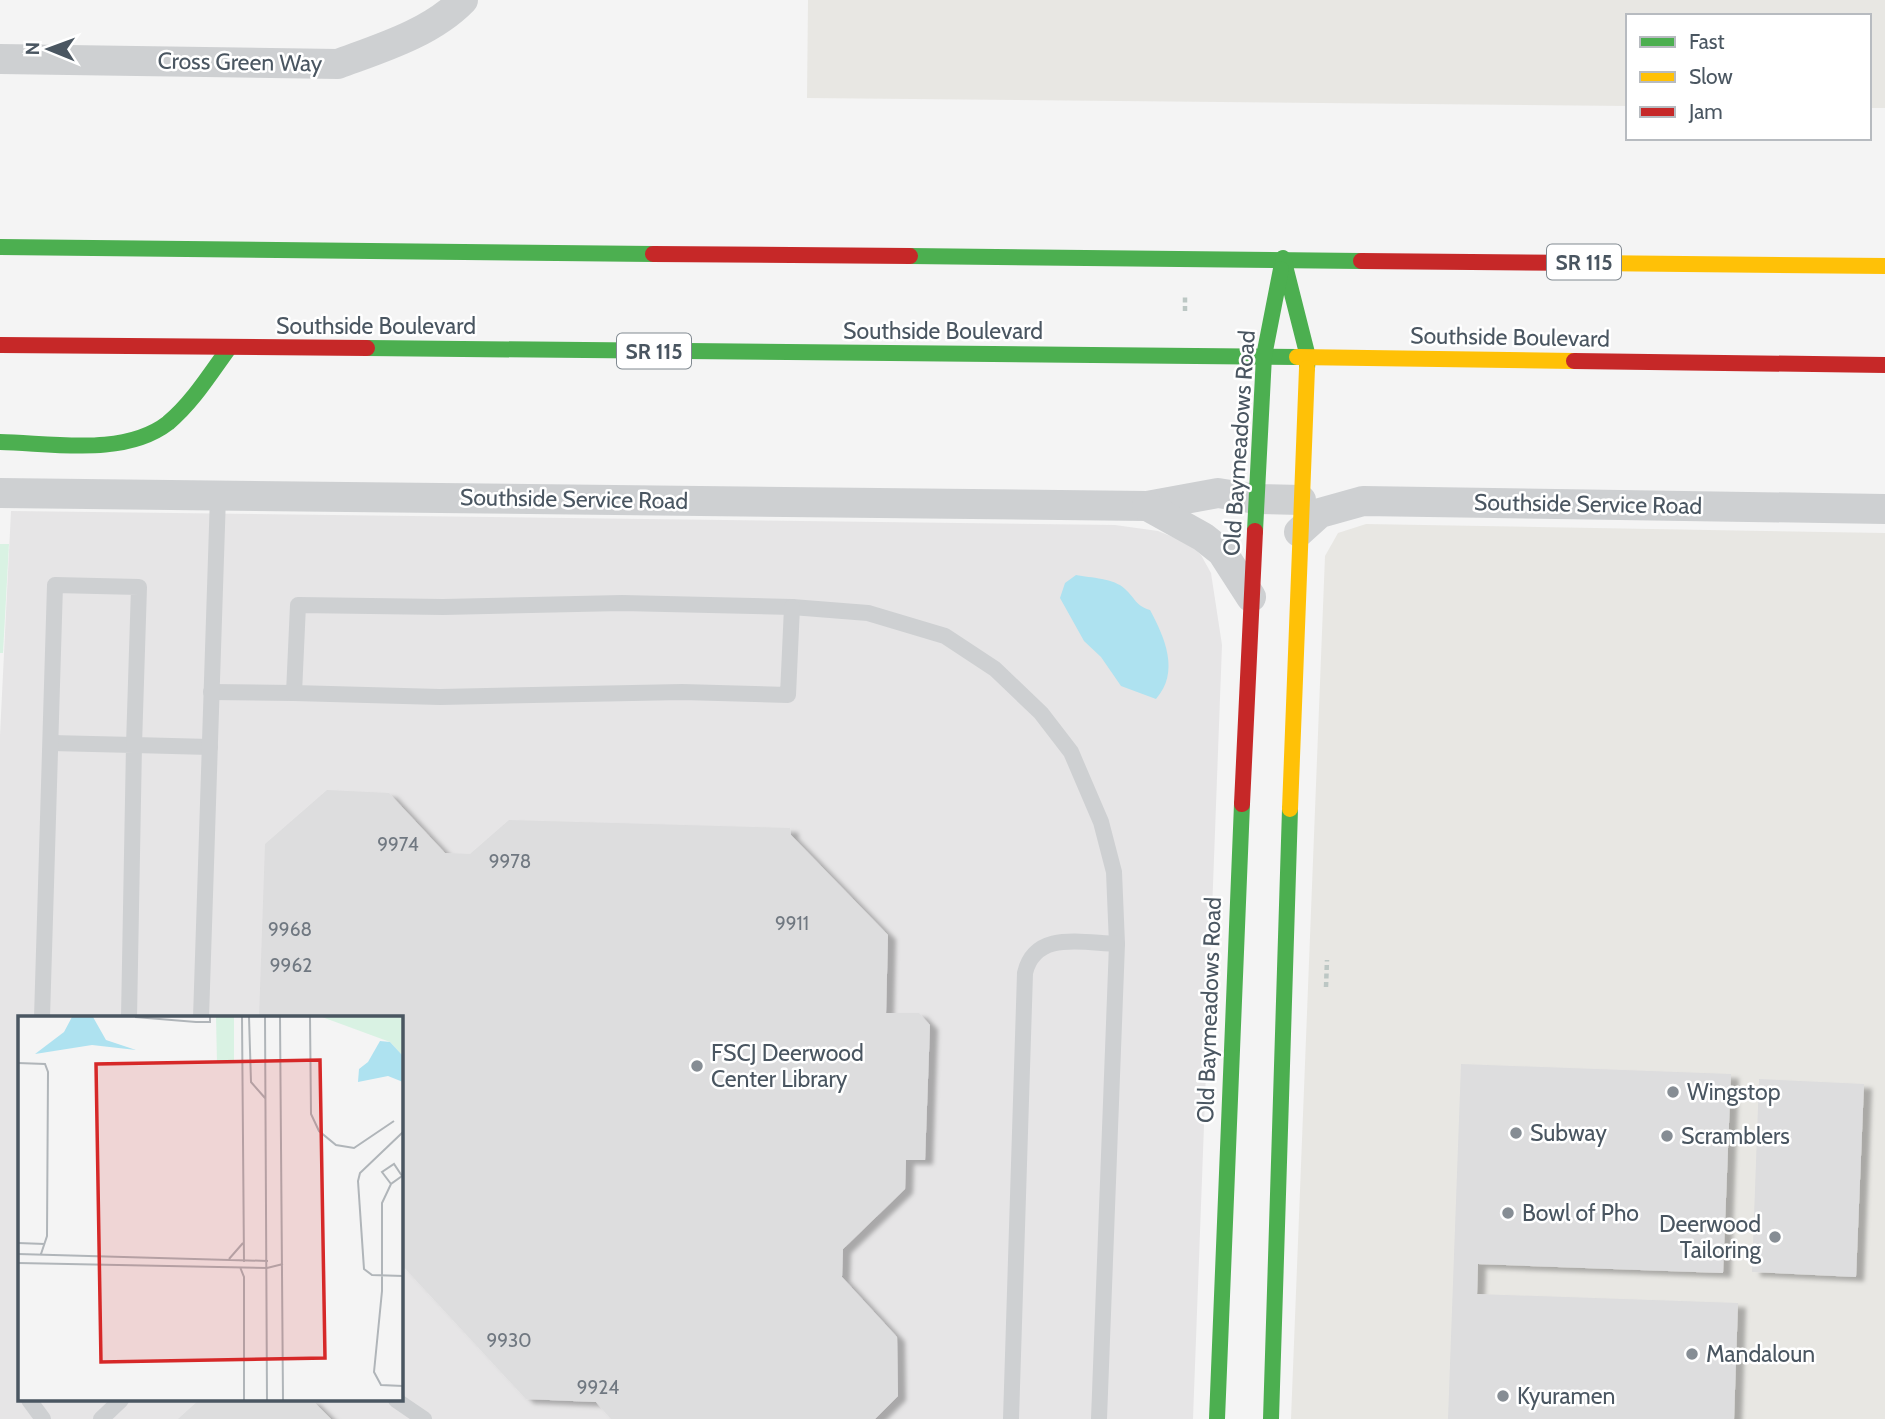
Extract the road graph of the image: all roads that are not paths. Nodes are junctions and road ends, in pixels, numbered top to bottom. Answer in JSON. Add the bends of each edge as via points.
{"nodes":[{"id":1,"x":463,"y":0,"type":"edge"},
{"id":2,"x":0,"y":59,"type":"edge"},
{"id":3,"x":0,"y":247,"type":"edge"},
{"id":4,"x":1283,"y":258,"type":"junction"},
{"id":5,"x":1885,"y":267,"type":"edge"},
{"id":6,"x":0,"y":345,"type":"edge"},
{"id":7,"x":229,"y":348,"type":"junction"},
{"id":8,"x":1264,"y":356,"type":"junction"},
{"id":9,"x":1308,"y":357,"type":"junction"},
{"id":10,"x":1885,"y":365,"type":"edge"},
{"id":11,"x":0,"y":442,"type":"edge"},
{"id":12,"x":0,"y":494,"type":"edge"},
{"id":13,"x":218,"y":496,"type":"junction"},
{"id":14,"x":1256,"y":499,"type":"junction"},
{"id":15,"x":1301,"y":500,"type":"junction"},
{"id":16,"x":1147,"y":506,"type":"junction"},
{"id":17,"x":1884,"y":509,"type":"edge"},
{"id":18,"x":1299,"y":532,"type":"junction"},
{"id":19,"x":1251,"y":597,"type":"junction"},
{"id":20,"x":792,"y":607,"type":"junction"},
{"id":21,"x":211,"y":692,"type":"junction"},
{"id":22,"x":294,"y":693,"type":"junction"},
{"id":23,"x":51,"y":743,"type":"junction"},
{"id":24,"x":134,"y":745,"type":"junction"},
{"id":25,"x":210,"y":747,"type":"junction"},
{"id":26,"x":1117,"y":944,"type":"junction"},
{"id":27,"x":42,"y":1016,"type":"edge"},
{"id":28,"x":129,"y":1016,"type":"edge"},
{"id":29,"x":201,"y":1016,"type":"edge"},
{"id":30,"x":30,"y":1402,"type":"edge"},
{"id":31,"x":119,"y":1402,"type":"edge"},
{"id":32,"x":399,"y":1402,"type":"edge"},
{"id":33,"x":43,"y":1419,"type":"edge"},
{"id":34,"x":100,"y":1419,"type":"edge"},
{"id":35,"x":425,"y":1419,"type":"edge"},
{"id":36,"x":1011,"y":1419,"type":"edge"},
{"id":37,"x":1099,"y":1419,"type":"edge"},
{"id":38,"x":1217,"y":1419,"type":"edge"},
{"id":39,"x":1271,"y":1419,"type":"edge"}],
"edges":[{"from":1,"to":2,"type":"street","name":"Cross Green Way","via":[[450,14],[338,64]]},
{"from":3,"to":4,"type":"main road","number":"SR 115"},
{"from":4,"to":5,"type":"main road","number":"SR 115"},
{"from":4,"to":8,"type":"main road","name":"Old Baymeadows Road"},
{"from":4,"to":9,"type":"main road"},
{"from":6,"to":7,"type":"main road","name":"Southside Boulevard","number":"SR 115"},
{"from":7,"to":8,"type":"main road","name":"Southside Boulevard","number":"SR 115"},
{"from":7,"to":11,"type":"main road","via":[[180,412],[155,432],[111,442]]},
{"from":8,"to":9,"type":"main road","name":"Southside Boulevard","number":"SR 115"},
{"from":8,"to":14,"type":"main road","name":"Old Baymeadows Road"},
{"from":9,"to":10,"type":"main road","name":"Southside Boulevard","number":"SR 115"},
{"from":9,"to":15,"type":"main road"},
{"from":12,"to":13,"type":"street","name":"Southside Service Road"},
{"from":13,"to":16,"type":"street","name":"Southside Service Road"},
{"from":13,"to":21,"type":"lane"},
{"from":14,"to":15,"type":"street","name":"Southside Service Road"},
{"from":14,"to":16,"type":"street","name":"Southside Service Road","via":[[1218,493]]},
{"from":14,"to":19,"type":"main road","name":"Old Baymeadows Road"},
{"from":15,"to":18,"type":"main road"},
{"from":16,"to":19,"type":"street","name":"Southside Service Road","via":[[1222,552]]},
{"from":17,"to":18,"type":"street","name":"Southside Service Road","via":[[1363,501],[1320,513]]},
{"from":18,"to":39,"type":"main road"},
{"from":19,"to":38,"type":"main road","name":"Old Baymeadows Road"},
{"from":20,"to":22,"type":"lane","via":[[298,605]]},
{"from":20,"to":22,"type":"lane","via":[[788,695]]},
{"from":20,"to":26,"type":"lane","via":[[868,613],[945,636],[995,669],[1041,713],[1072,752],[1101,822],[1114,872]]},
{"from":21,"to":22,"type":"lane"},
{"from":21,"to":25,"type":"lane"},
{"from":23,"to":24,"type":"lane"},
{"from":23,"to":24,"type":"lane","via":[[55,585],[139,587]]},
{"from":23,"to":27,"type":"lane"},
{"from":24,"to":25,"type":"lane"},
{"from":24,"to":28,"type":"lane"},
{"from":25,"to":29,"type":"lane"},
{"from":26,"to":36,"type":"lane","via":[[1051,942],[1028,960]]},
{"from":26,"to":37,"type":"lane"},
{"from":30,"to":33,"type":"lane"},
{"from":31,"to":34,"type":"lane"},
{"from":32,"to":35,"type":"lane"}]}
